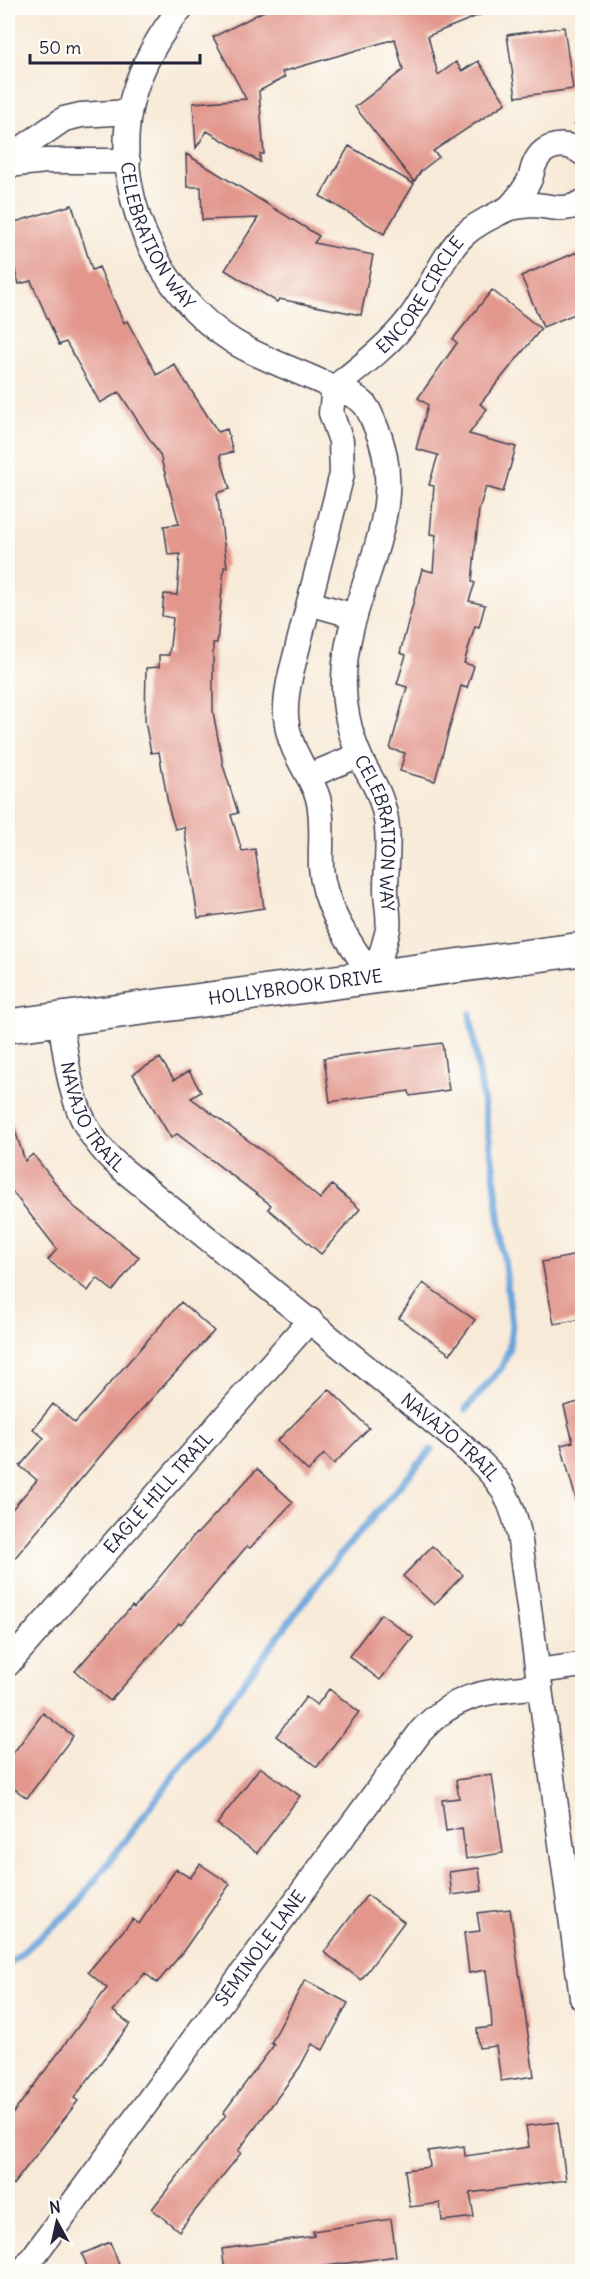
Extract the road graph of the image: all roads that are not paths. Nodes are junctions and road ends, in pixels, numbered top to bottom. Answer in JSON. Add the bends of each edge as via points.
{"nodes":[{"id":1,"x":181,"y":8,"type":"edge"},
{"id":2,"x":129,"y":112,"type":"junction"},
{"id":3,"x":575,"y":149,"type":"edge"},
{"id":4,"x":8,"y":158,"type":"edge"},
{"id":5,"x":128,"y":161,"type":"junction"},
{"id":6,"x":8,"y":165,"type":"edge"},
{"id":7,"x":582,"y":202,"type":"edge"},
{"id":8,"x":509,"y":208,"type":"junction"},
{"id":9,"x":334,"y":388,"type":"junction"},
{"id":10,"x":309,"y":603,"type":"junction"},
{"id":11,"x":356,"y":616,"type":"junction"},
{"id":12,"x":359,"y":755,"type":"junction"},
{"id":13,"x":309,"y":776,"type":"junction"},
{"id":14,"x":582,"y":949,"type":"edge"},
{"id":15,"x":373,"y":978,"type":"junction"},
{"id":16,"x":60,"y":1019,"type":"junction"},
{"id":17,"x":8,"y":1026,"type":"edge"},
{"id":18,"x":310,"y":1320,"type":"junction"},
{"id":19,"x":8,"y":1664,"type":"edge"},
{"id":20,"x":582,"y":1665,"type":"edge"},
{"id":21,"x":539,"y":1679,"type":"junction"},
{"id":22,"x":582,"y":1988,"type":"edge"},
{"id":23,"x":22,"y":2271,"type":"edge"}],
"edges":[{"from":1,"to":2,"type":"street","name":"CELEBRATION WAY","via":[[148,58]]},
{"from":2,"to":4,"type":"street","via":[[64,119]]},
{"from":2,"to":5,"type":"street","name":"CELEBRATION WAY"},
{"from":3,"to":8,"type":"street","name":"ENCORE CIRCLE","via":[[552,147],[538,157],[526,187]]},
{"from":5,"to":6,"type":"street"},
{"from":5,"to":9,"type":"street","name":"CELEBRATION WAY","via":[[132,197],[145,237],[186,302],[233,342]]},
{"from":7,"to":8,"type":"street","name":"ENCORE CIRCLE","via":[[568,209],[533,205]]},
{"from":8,"to":9,"type":"street","name":"ENCORE CIRCLE","via":[[464,234],[408,321]]},
{"from":9,"to":10,"type":"street","via":[[331,413],[341,441],[342,474]]},
{"from":9,"to":11,"type":"street","name":"CELEBRATION WAY","via":[[361,400],[367,409],[381,439],[388,475],[384,526]]},
{"from":10,"to":11,"type":"street"},
{"from":10,"to":13,"type":"street","via":[[285,704],[286,728]]},
{"from":11,"to":12,"type":"street","name":"CELEBRATION WAY","via":[[344,678],[347,713]]},
{"from":12,"to":13,"type":"street"},
{"from":12,"to":15,"type":"street","name":"CELEBRATION WAY","via":[[381,798],[388,828],[388,928]]},
{"from":13,"to":15,"type":"street","via":[[322,816],[321,866],[325,886],[340,928]]},
{"from":14,"to":15,"type":"main road","name":"HOLLYBROOK DRIVE"},
{"from":15,"to":16,"type":"main road","name":"HOLLYBROOK DRIVE"},
{"from":16,"to":17,"type":"main road","name":"HOLLYBROOK DRIVE"},
{"from":16,"to":18,"type":"street","name":"NAVAJO TRAIL","via":[[76,1103],[101,1150]]},
{"from":18,"to":19,"type":"street","name":"EAGLE HILL TRAIL"},
{"from":18,"to":21,"type":"street","name":"NAVAJO TRAIL","via":[[457,1441],[505,1490],[519,1534]]},
{"from":20,"to":21,"type":"street","name":"SEMINOLE LANE"},
{"from":21,"to":22,"type":"street","name":"NAVAJO TRAIL"},
{"from":21,"to":23,"type":"street","name":"SEMINOLE LANE","via":[[467,1697],[446,1708],[421,1731]]}]}
